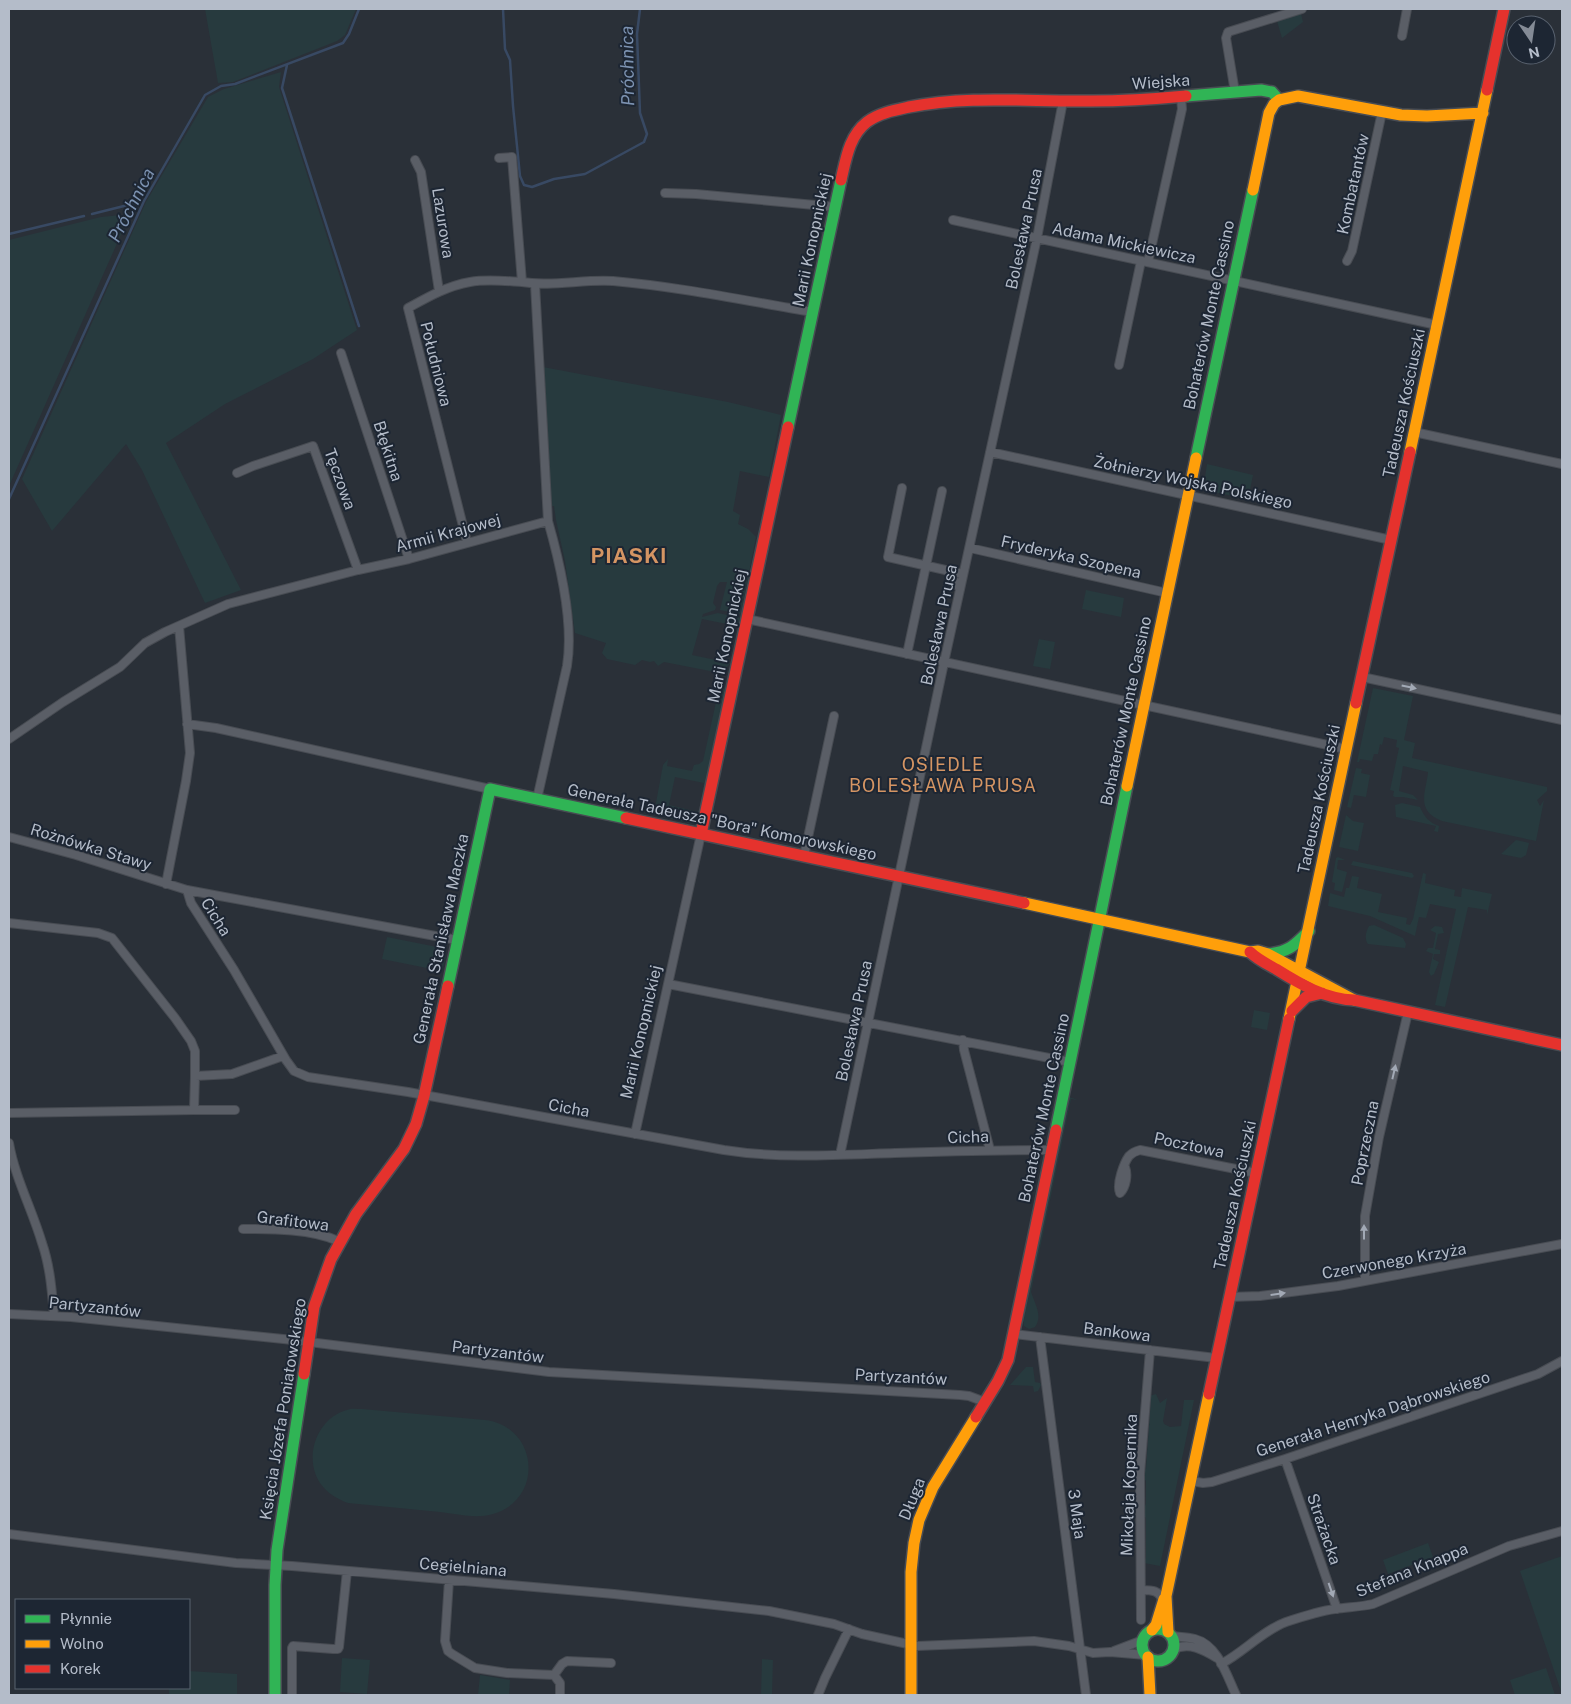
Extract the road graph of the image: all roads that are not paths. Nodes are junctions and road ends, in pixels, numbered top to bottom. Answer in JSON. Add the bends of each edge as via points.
{"nodes":[{"id":1,"x":1302,"y":9,"type":"edge"},
{"id":2,"x":1407,"y":9,"type":"edge"},
{"id":3,"x":1504,"y":9,"type":"edge"},
{"id":4,"x":1402,"y":36,"type":"dead end"},
{"id":5,"x":1235,"y":92,"type":"junction"},
{"id":6,"x":1181,"y":97,"type":"junction"},
{"id":7,"x":1280,"y":100,"type":"junction"},
{"id":8,"x":1063,"y":101,"type":"junction"},
{"id":9,"x":1382,"y":112,"type":"junction"},
{"id":10,"x":1483,"y":113,"type":"junction"},
{"id":11,"x":850,"y":145,"type":"joint"},
{"id":12,"x":499,"y":158,"type":"dead end"},
{"id":13,"x":415,"y":160,"type":"dead end"},
{"id":14,"x":665,"y":193,"type":"dead end"},
{"id":15,"x":836,"y":207,"type":"junction"},
{"id":16,"x":953,"y":220,"type":"dead end"},
{"id":17,"x":1037,"y":238,"type":"junction"},
{"id":18,"x":1347,"y":261,"type":"dead end"},
{"id":19,"x":1144,"y":262,"type":"junction"},
{"id":20,"x":1233,"y":281,"type":"junction"},
{"id":21,"x":522,"y":282,"type":"junction"},
{"id":22,"x":536,"y":284,"type":"junction"},
{"id":23,"x":439,"y":291,"type":"junction"},
{"id":24,"x":814,"y":312,"type":"junction"},
{"id":25,"x":1437,"y":325,"type":"junction"},
{"id":26,"x":341,"y":353,"type":"dead end"},
{"id":27,"x":1120,"y":365,"type":"dead end"},
{"id":28,"x":1414,"y":432,"type":"junction"},
{"id":29,"x":990,"y":452,"type":"junction"},
{"id":30,"x":1562,"y":464,"type":"edge"},
{"id":31,"x":237,"y":473,"type":"dead end"},
{"id":32,"x":902,"y":488,"type":"dead end"},
{"id":33,"x":942,"y":491,"type":"dead end"},
{"id":34,"x":1188,"y":495,"type":"junction"},
{"id":35,"x":548,"y":521,"type":"junction"},
{"id":36,"x":1391,"y":540,"type":"junction"},
{"id":37,"x":467,"y":542,"type":"junction"},
{"id":38,"x":970,"y":548,"type":"junction"},
{"id":39,"x":409,"y":558,"type":"junction"},
{"id":40,"x":926,"y":566,"type":"junction"},
{"id":41,"x":358,"y":570,"type":"junction"},
{"id":42,"x":948,"y":571,"type":"junction"},
{"id":43,"x":964,"y":574,"type":"junction"},
{"id":44,"x":960,"y":589,"type":"junction"},
{"id":45,"x":1167,"y":593,"type":"junction"},
{"id":46,"x":747,"y":618,"type":"junction"},
{"id":47,"x":179,"y":626,"type":"junction"},
{"id":48,"x":907,"y":654,"type":"junction"},
{"id":49,"x":944,"y":662,"type":"junction"},
{"id":50,"x":1362,"y":677,"type":"junction"},
{"id":51,"x":1144,"y":706,"type":"junction"},
{"id":52,"x":834,"y":716,"type":"dead end"},
{"id":53,"x":1562,"y":720,"type":"edge"},
{"id":54,"x":187,"y":724,"type":"junction"},
{"id":55,"x":9,"y":739,"type":"edge"},
{"id":56,"x":1346,"y":750,"type":"junction"},
{"id":57,"x":490,"y":789,"type":"junction"},
{"id":58,"x":537,"y":799,"type":"junction"},
{"id":59,"x":701,"y":834,"type":"junction"},
{"id":60,"x":9,"y":837,"type":"edge"},
{"id":61,"x":804,"y":856,"type":"junction"},
{"id":62,"x":899,"y":876,"type":"junction"},
{"id":63,"x":166,"y":884,"type":"junction"},
{"id":64,"x":187,"y":890,"type":"junction"},
{"id":65,"x":1099,"y":919,"type":"junction"},
{"id":66,"x":9,"y":923,"type":"edge"},
{"id":67,"x":1310,"y":930,"type":"junction"},
{"id":68,"x":458,"y":940,"type":"junction"},
{"id":69,"x":1250,"y":952,"type":"junction"},
{"id":70,"x":1268,"y":954,"type":"junction"},
{"id":71,"x":1299,"y":976,"type":"junction"},
{"id":72,"x":668,"y":984,"type":"junction"},
{"id":73,"x":1322,"y":993,"type":"junction"},
{"id":74,"x":1354,"y":1000,"type":"junction"},
{"id":75,"x":1408,"y":1012,"type":"junction"},
{"id":76,"x":1290,"y":1015,"type":"junction"},
{"id":77,"x":868,"y":1021,"type":"junction"},
{"id":78,"x":963,"y":1040,"type":"junction"},
{"id":79,"x":1562,"y":1046,"type":"edge"},
{"id":80,"x":283,"y":1056,"type":"junction"},
{"id":81,"x":1070,"y":1062,"type":"junction"},
{"id":82,"x":195,"y":1076,"type":"junction"},
{"id":83,"x":424,"y":1096,"type":"junction"},
{"id":84,"x":194,"y":1110,"type":"junction"},
{"id":85,"x":236,"y":1110,"type":"dead end"},
{"id":86,"x":9,"y":1113,"type":"edge"},
{"id":87,"x":635,"y":1134,"type":"junction"},
{"id":88,"x":9,"y":1143,"type":"edge"},
{"id":89,"x":990,"y":1150,"type":"junction"},
{"id":90,"x":1052,"y":1150,"type":"junction"},
{"id":91,"x":840,"y":1155,"type":"junction"},
{"id":92,"x":1125,"y":1167,"type":"dead end"},
{"id":93,"x":1256,"y":1173,"type":"junction"},
{"id":94,"x":244,"y":1229,"type":"dead end"},
{"id":95,"x":338,"y":1241,"type":"junction"},
{"id":96,"x":1562,"y":1244,"type":"edge"},
{"id":97,"x":1365,"y":1280,"type":"junction"},
{"id":98,"x":1229,"y":1297,"type":"junction"},
{"id":99,"x":9,"y":1314,"type":"edge"},
{"id":100,"x":54,"y":1316,"type":"junction"},
{"id":101,"x":1014,"y":1334,"type":"junction"},
{"id":102,"x":1040,"y":1337,"type":"junction"},
{"id":103,"x":308,"y":1342,"type":"junction"},
{"id":104,"x":1150,"y":1350,"type":"junction"},
{"id":105,"x":1216,"y":1358,"type":"junction"},
{"id":106,"x":1562,"y":1361,"type":"edge"},
{"id":107,"x":985,"y":1402,"type":"junction"},
{"id":108,"x":1285,"y":1459,"type":"junction"},
{"id":109,"x":1191,"y":1481,"type":"junction"},
{"id":110,"x":1562,"y":1531,"type":"edge"},
{"id":111,"x":9,"y":1534,"type":"edge"},
{"id":112,"x":276,"y":1566,"type":"junction"},
{"id":113,"x":347,"y":1571,"type":"junction"},
{"id":114,"x":449,"y":1580,"type":"junction"},
{"id":115,"x":1141,"y":1590,"type":"junction"},
{"id":116,"x":1164,"y":1599,"type":"junction"},
{"id":117,"x":1338,"y":1609,"type":"junction"},
{"id":118,"x":1141,"y":1620,"type":"dead end"},
{"id":119,"x":849,"y":1629,"type":"junction"},
{"id":120,"x":1152,"y":1630,"type":"junction"},
{"id":121,"x":1170,"y":1634,"type":"junction"},
{"id":122,"x":1143,"y":1640,"type":"junction"},
{"id":123,"x":911,"y":1645,"type":"junction"},
{"id":124,"x":1081,"y":1650,"type":"junction"},
{"id":125,"x":1173,"y":1650,"type":"junction"},
{"id":126,"x":1110,"y":1652,"type":"junction"},
{"id":127,"x":1147,"y":1656,"type":"junction"},
{"id":128,"x":1162,"y":1660,"type":"junction"},
{"id":129,"x":1220,"y":1662,"type":"junction"},
{"id":130,"x":611,"y":1663,"type":"dead end"},
{"id":131,"x":554,"y":1675,"type":"junction"},
{"id":132,"x":1150,"y":1694,"type":"edge"},
{"id":133,"x":275,"y":1695,"type":"edge"},
{"id":134,"x":292,"y":1695,"type":"edge"},
{"id":135,"x":560,"y":1695,"type":"edge"},
{"id":136,"x":818,"y":1695,"type":"edge"},
{"id":137,"x":911,"y":1695,"type":"edge"},
{"id":138,"x":1086,"y":1695,"type":"edge"},
{"id":139,"x":1236,"y":1695,"type":"edge"}],
"edges":[{"from":1,"to":5,"type":"street","via":[[1228,32],[1226,38]]},
{"from":2,"to":4,"type":"street"},
{"from":3,"to":10,"type":"street","name":"Tadeusza Kościuszki"},
{"from":5,"to":6,"type":"street","name":"Wiejska"},
{"from":5,"to":7,"type":"street","name":"Wiejska","via":[[1270,91]]},
{"from":6,"to":8,"type":"street","name":"Wiejska"},
{"from":6,"to":19,"type":"street","via":[[1182,109]]},
{"from":7,"to":9,"type":"street","name":"Wiejska","via":[[1298,96]]},
{"from":7,"to":20,"type":"street","name":"Bohaterów Monte Cassino","via":[[1268,116]]},
{"from":8,"to":11,"type":"street","name":"Wiejska","via":[[972,98],[935,101],[872,118]]},
{"from":8,"to":17,"type":"street","name":"Bolesława Prusa"},
{"from":9,"to":10,"type":"street","name":"Wiejska","via":[[1419,116]]},
{"from":9,"to":18,"type":"street","name":"Kombatantów","via":[[1352,251]]},
{"from":10,"to":25,"type":"street","name":"Tadeusza Kościuszki"},
{"from":11,"to":15,"type":"street","name":"Marii Konopnickiej"},
{"from":12,"to":21,"type":"street","via":[[512,157]]},
{"from":13,"to":23,"type":"street","name":"Lazurowa","via":[[421,172]]},
{"from":14,"to":15,"type":"street"},
{"from":15,"to":24,"type":"street","name":"Marii Konopnickiej"},
{"from":16,"to":17,"type":"street","name":"Adama Mickiewicza"},
{"from":17,"to":19,"type":"street","name":"Adama Mickiewicza"},
{"from":17,"to":29,"type":"street","name":"Bolesława Prusa"},
{"from":19,"to":20,"type":"street","name":"Adama Mickiewicza"},
{"from":19,"to":27,"type":"street"},
{"from":20,"to":25,"type":"street","name":"Adama Mickiewicza"},
{"from":20,"to":34,"type":"street","name":"Bohaterów Monte Cassino"},
{"from":21,"to":22,"type":"street"},
{"from":21,"to":23,"type":"street","name":"Południowa","via":[[472,282]]},
{"from":22,"to":24,"type":"street","via":[[611,281],[653,284]]},
{"from":22,"to":35,"type":"street"},
{"from":23,"to":37,"type":"street","name":"Południowa","via":[[408,308]]},
{"from":24,"to":46,"type":"street","name":"Marii Konopnickiej"},
{"from":25,"to":28,"type":"street","name":"Tadeusza Kościuszki"},
{"from":26,"to":39,"type":"street","name":"Błękitna"},
{"from":28,"to":30,"type":"street"},
{"from":28,"to":36,"type":"street","name":"Tadeusza Kościuszki"},
{"from":29,"to":34,"type":"street","name":"Żołnierzy Wojska Polskiego"},
{"from":29,"to":38,"type":"street","name":"Bolesława Prusa"},
{"from":31,"to":41,"type":"street","name":"Tęczowa","via":[[313,446]]},
{"from":32,"to":40,"type":"street","via":[[888,557]]},
{"from":33,"to":40,"type":"street"},
{"from":34,"to":36,"type":"street","name":"Żołnierzy Wojska Polskiego"},
{"from":34,"to":45,"type":"street","name":"Bohaterów Monte Cassino"},
{"from":35,"to":37,"type":"street","name":"Armii Krajowej"},
{"from":35,"to":58,"type":"street","via":[[559,563],[570,647]]},
{"from":36,"to":50,"type":"street","name":"Tadeusza Kościuszki"},
{"from":37,"to":39,"type":"street","name":"Armii Krajowej"},
{"from":38,"to":43,"type":"street","name":"Bolesława Prusa"},
{"from":38,"to":45,"type":"street","name":"Fryderyka Szopena"},
{"from":39,"to":41,"type":"street","name":"Armii Krajowej"},
{"from":40,"to":42,"type":"street"},
{"from":40,"to":48,"type":"street"},
{"from":41,"to":47,"type":"street","name":"Armii Krajowej","via":[[228,604]]},
{"from":42,"to":43,"type":"street"},
{"from":42,"to":44,"type":"street"},
{"from":43,"to":44,"type":"street","name":"Bolesława Prusa"},
{"from":44,"to":49,"type":"street","name":"Bolesława Prusa"},
{"from":45,"to":51,"type":"street","name":"Bohaterów Monte Cassino"},
{"from":46,"to":48,"type":"street"},
{"from":46,"to":59,"type":"street","name":"Marii Konopnickiej"},
{"from":47,"to":54,"type":"street"},
{"from":47,"to":55,"type":"street","name":"Armii Krajowej","via":[[146,643],[120,667]]},
{"from":48,"to":49,"type":"street"},
{"from":49,"to":51,"type":"street"},
{"from":49,"to":62,"type":"street","name":"Bolesława Prusa"},
{"from":50,"to":53,"type":"street","one_way":true},
{"from":50,"to":56,"type":"street","name":"Tadeusza Kościuszki"},
{"from":51,"to":56,"type":"street"},
{"from":51,"to":65,"type":"street","name":"Bohaterów Monte Cassino"},
{"from":52,"to":61,"type":"street"},
{"from":54,"to":57,"type":"street","name":"Generała Tadeusza \"Bora\" Komorowskiego"},
{"from":54,"to":63,"type":"street","via":[[189,767]]},
{"from":56,"to":67,"type":"street","name":"Tadeusza Kościuszki"},
{"from":57,"to":58,"type":"street","name":"Generała Tadeusza \"Bora\" Komorowskiego"},
{"from":57,"to":68,"type":"street","name":"Generała Stanisława Maczka"},
{"from":58,"to":59,"type":"street","name":"Generała Tadeusza \"Bora\" Komorowskiego"},
{"from":59,"to":61,"type":"street","name":"Generała Tadeusza \"Bora\" Komorowskiego"},
{"from":59,"to":72,"type":"street","name":"Marii Konopnickiej"},
{"from":60,"to":63,"type":"street","name":"Rożnówka Stawy"},
{"from":61,"to":62,"type":"street","name":"Generała Tadeusza \"Bora\" Komorowskiego"},
{"from":62,"to":65,"type":"street","name":"Generała Tadeusza \"Bora\" Komorowskiego"},
{"from":62,"to":77,"type":"street","name":"Bolesława Prusa"},
{"from":63,"to":64,"type":"street","name":"Rożnówka Stawy"},
{"from":64,"to":68,"type":"street","name":"Rożnówka Stawy"},
{"from":64,"to":80,"type":"street","name":"Cicha","via":[[191,903]]},
{"from":65,"to":69,"type":"street","name":"Generała Tadeusza \"Bora\" Komorowskiego"},
{"from":65,"to":81,"type":"street","name":"Bohaterów Monte Cassino"},
{"from":66,"to":82,"type":"street","via":[[98,933],[112,938],[191,1041],[195,1052]]},
{"from":67,"to":70,"type":"street","via":[[1291,950]]},
{"from":67,"to":71,"type":"street","name":"Tadeusza Kościuszki"},
{"from":68,"to":83,"type":"street","name":"Generała Stanisława Maczka"},
{"from":69,"to":70,"type":"street","name":"Generała Tadeusza \"Bora\" Komorowskiego"},
{"from":69,"to":71,"type":"street","name":"Generała Tadeusza \"Bora\" Komorowskiego","via":[[1255,958]]},
{"from":70,"to":71,"type":"street","name":"Generała Tadeusza \"Bora\" Komorowskiego"},
{"from":71,"to":73,"type":"street"},
{"from":71,"to":74,"type":"street"},
{"from":71,"to":76,"type":"street","name":"Tadeusza Kościuszki"},
{"from":72,"to":77,"type":"street"},
{"from":72,"to":87,"type":"street","name":"Marii Konopnickiej"},
{"from":73,"to":74,"type":"street"},
{"from":73,"to":76,"type":"street","via":[[1306,997]]},
{"from":74,"to":75,"type":"street"},
{"from":75,"to":79,"type":"street"},
{"from":97,"to":75,"type":"street","name":"Poprzeczna","one_way":true,"via":[[1366,1210]]},
{"from":76,"to":93,"type":"street","name":"Tadeusza Kościuszki"},
{"from":77,"to":78,"type":"street"},
{"from":77,"to":91,"type":"street","name":"Bolesława Prusa"},
{"from":78,"to":81,"type":"street"},
{"from":78,"to":89,"type":"street"},
{"from":80,"to":82,"type":"street","via":[[232,1074]]},
{"from":80,"to":83,"type":"street","name":"Cicha","via":[[294,1071],[308,1077]]},
{"from":81,"to":90,"type":"street","name":"Bohaterów Monte Cassino"},
{"from":82,"to":84,"type":"street"},
{"from":83,"to":87,"type":"street","name":"Cicha"},
{"from":83,"to":95,"type":"street","name":"Księcia Józefa Poniatowskiego","via":[[404,1149]]},
{"from":84,"to":85,"type":"street"},
{"from":84,"to":86,"type":"street"},
{"from":87,"to":91,"type":"street","name":"Cicha","via":[[759,1155]]},
{"from":88,"to":100,"type":"street","via":[[16,1174],[46,1255]]},
{"from":89,"to":90,"type":"street","name":"Cicha"},
{"from":89,"to":91,"type":"street","name":"Cicha"},
{"from":90,"to":101,"type":"street","name":"Bohaterów Monte Cassino"},
{"from":92,"to":93,"type":"street","name":"Pocztowa","via":[[1130,1155],[1137,1150],[1145,1150]]},
{"from":93,"to":98,"type":"street","name":"Tadeusza Kościuszki"},
{"from":94,"to":95,"type":"street","name":"Grafitowa","via":[[316,1235]]},
{"from":95,"to":103,"type":"street","name":"Księcia Józefa Poniatowskiego","via":[[321,1284]]},
{"from":96,"to":97,"type":"street","name":"Czerwonego Krzyża"},
{"from":98,"to":97,"type":"street","name":"Czerwonego Krzyża","one_way":true,"via":[[1260,1296]]},
{"from":98,"to":105,"type":"street","name":"Tadeusza Kościuszki"},
{"from":99,"to":100,"type":"street","name":"Partyzantów"},
{"from":100,"to":103,"type":"street","name":"Partyzantów"},
{"from":101,"to":102,"type":"street","name":"Bankowa"},
{"from":101,"to":107,"type":"street","name":"Długa","via":[[1006,1368]]},
{"from":102,"to":104,"type":"street","name":"Bankowa"},
{"from":102,"to":124,"type":"street","name":"3 Maja"},
{"from":103,"to":107,"type":"street","name":"Partyzantów","via":[[549,1372],[960,1395]]},
{"from":103,"to":112,"type":"street","name":"Księcia Józefa Poniatowskiego"},
{"from":104,"to":105,"type":"street","name":"Bankowa"},
{"from":104,"to":115,"type":"street","name":"Mikołaja Kopernika","via":[[1140,1474]]},
{"from":105,"to":109,"type":"street","name":"Tadeusza Kościuszki"},
{"from":106,"to":108,"type":"street","name":"Generała Henryka Dąbrowskiego","via":[[1538,1374]]},
{"from":107,"to":123,"type":"street","name":"Długa","via":[[933,1487],[919,1520],[912,1559]]},
{"from":108,"to":109,"type":"street","name":"Generała Henryka Dąbrowskiego","via":[[1208,1483]]},
{"from":108,"to":117,"type":"street","name":"Strażacka","one_way":true},
{"from":109,"to":116,"type":"street","name":"Tadeusza Kościuszki"},
{"from":110,"to":117,"type":"street","name":"Stefana Knappa","via":[[1509,1546],[1377,1602]]},
{"from":111,"to":112,"type":"street","name":"Cegielniana"},
{"from":112,"to":113,"type":"street","name":"Cegielniana"},
{"from":112,"to":133,"type":"street","name":"Księcia Józefa Poniatowskiego"},
{"from":113,"to":114,"type":"street","name":"Cegielniana"},
{"from":113,"to":134,"type":"street","via":[[340,1648],[294,1646]]},
{"from":114,"to":119,"type":"street","name":"Cegielniana","via":[[769,1611]]},
{"from":114,"to":131,"type":"street","via":[[445,1641],[448,1651],[476,1668]]},
{"from":115,"to":116,"type":"street","via":[[1157,1591]]},
{"from":115,"to":118,"type":"street","name":"Mikołaja Kopernika"},
{"from":116,"to":120,"type":"street","name":"Tadeusza Kościuszki"},
{"from":116,"to":121,"type":"street","name":"Tadeusza Kościuszki"},
{"from":117,"to":129,"type":"street","name":"Stefana Knappa","via":[[1280,1625]]},
{"from":119,"to":123,"type":"street","name":"Cegielniana"},
{"from":119,"to":136,"type":"street"},
{"from":120,"to":121,"type":"street","via":[[1160,1629]]},
{"from":120,"to":122,"type":"street"},
{"from":121,"to":125,"type":"street","via":[[1174,1640]]},
{"from":121,"to":129,"type":"street","via":[[1204,1642]]},
{"from":122,"to":126,"type":"street"},
{"from":122,"to":127,"type":"street","via":[[1142,1648]]},
{"from":123,"to":124,"type":"street","name":"Cegielniana","via":[[1028,1641]]},
{"from":123,"to":137,"type":"street","name":"Długa"},
{"from":124,"to":126,"type":"street","name":"Cegielniana"},
{"from":124,"to":138,"type":"street","name":"3 Maja"},
{"from":125,"to":128,"type":"street"},
{"from":125,"to":129,"type":"street","via":[[1192,1647]]},
{"from":126,"to":127,"type":"street","name":"Cegielniana"},
{"from":127,"to":128,"type":"street"},
{"from":127,"to":132,"type":"street"},
{"from":128,"to":132,"type":"street"},
{"from":129,"to":139,"type":"street"},
{"from":130,"to":131,"type":"street","via":[[567,1661]]},
{"from":131,"to":135,"type":"street","via":[[560,1683]]}]}
